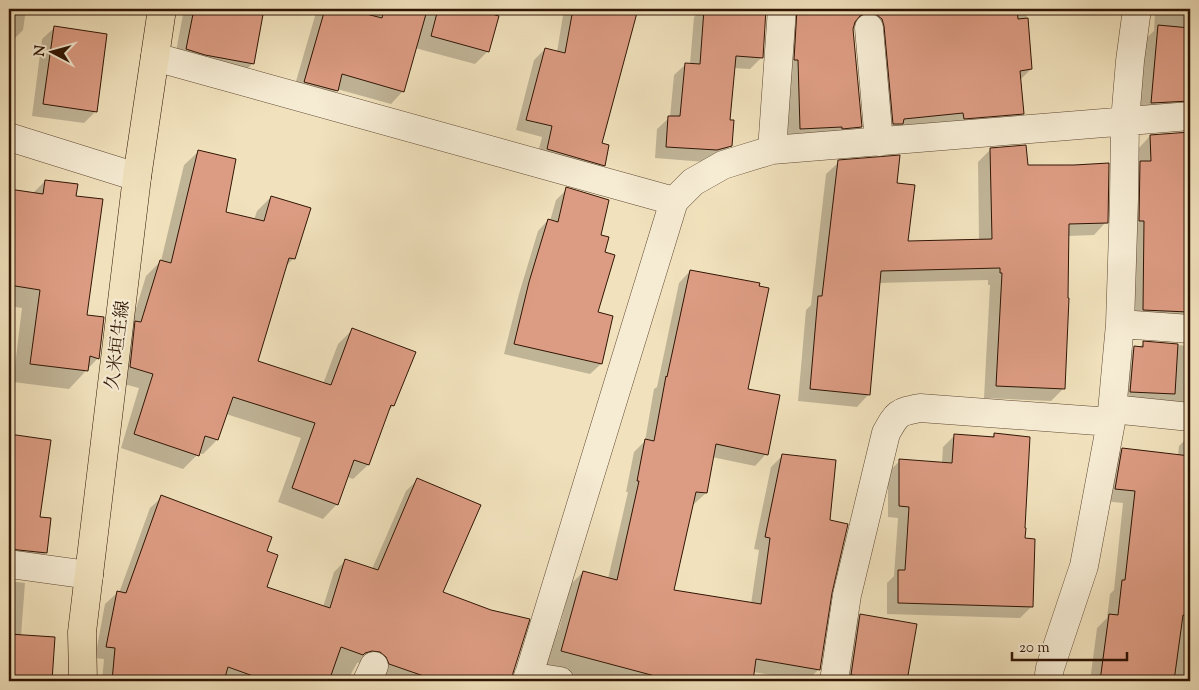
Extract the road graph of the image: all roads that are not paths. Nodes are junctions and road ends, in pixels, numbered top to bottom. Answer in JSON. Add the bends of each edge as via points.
{"nodes":[{"id":1,"x":162,"y":9,"type":"edge"},
{"id":2,"x":782,"y":9,"type":"edge"},
{"id":3,"x":1137,"y":9,"type":"edge"},
{"id":4,"x":869,"y":28,"type":"dead end"},
{"id":5,"x":155,"y":57,"type":"junction"},
{"id":6,"x":1190,"y":116,"type":"edge"},
{"id":7,"x":1125,"y":121,"type":"junction"},
{"id":8,"x":9,"y":137,"type":"edge"},
{"id":9,"x":879,"y":142,"type":"junction"},
{"id":10,"x":772,"y":150,"type":"junction"},
{"id":11,"x":137,"y":176,"type":"junction"},
{"id":12,"x":674,"y":201,"type":"junction"},
{"id":13,"x":1120,"y":324,"type":"junction"},
{"id":14,"x":1190,"y":329,"type":"edge"},
{"id":15,"x":1112,"y":416,"type":"junction"},
{"id":16,"x":1190,"y":417,"type":"edge"},
{"id":17,"x":9,"y":564,"type":"edge"},
{"id":18,"x":89,"y":575,"type":"junction"},
{"id":19,"x":528,"y":679,"type":"edge"},
{"id":20,"x":83,"y":681,"type":"edge"},
{"id":21,"x":560,"y":681,"type":"edge"},
{"id":22,"x":834,"y":681,"type":"edge"},
{"id":23,"x":1048,"y":681,"type":"edge"}],
"edges":[{"from":1,"to":5,"type":"main road","name":"久米垣生線"},
{"from":2,"to":10,"type":"street"},
{"from":3,"to":7,"type":"street"},
{"from":4,"to":9,"type":"street"},
{"from":5,"to":11,"type":"main road","name":"久米垣生線"},
{"from":5,"to":12,"type":"street"},
{"from":6,"to":7,"type":"street"},
{"from":7,"to":9,"type":"street"},
{"from":7,"to":13,"type":"street"},
{"from":8,"to":11,"type":"street"},
{"from":9,"to":10,"type":"street"},
{"from":10,"to":12,"type":"street","via":[[723,165],[693,182]]},
{"from":11,"to":18,"type":"main road","name":"久米垣生線"},
{"from":12,"to":19,"type":"street"},
{"from":13,"to":14,"type":"street"},
{"from":13,"to":15,"type":"street"},
{"from":15,"to":16,"type":"street"},
{"from":15,"to":22,"type":"street","via":[[920,408],[894,417],[886,433],[848,595]]},
{"from":15,"to":23,"type":"street","via":[[1084,566]]},
{"from":17,"to":18,"type":"street"},
{"from":18,"to":20,"type":"main road","name":"久米垣生線","via":[[82,632]]},
{"from":19,"to":21,"type":"street"}]}
